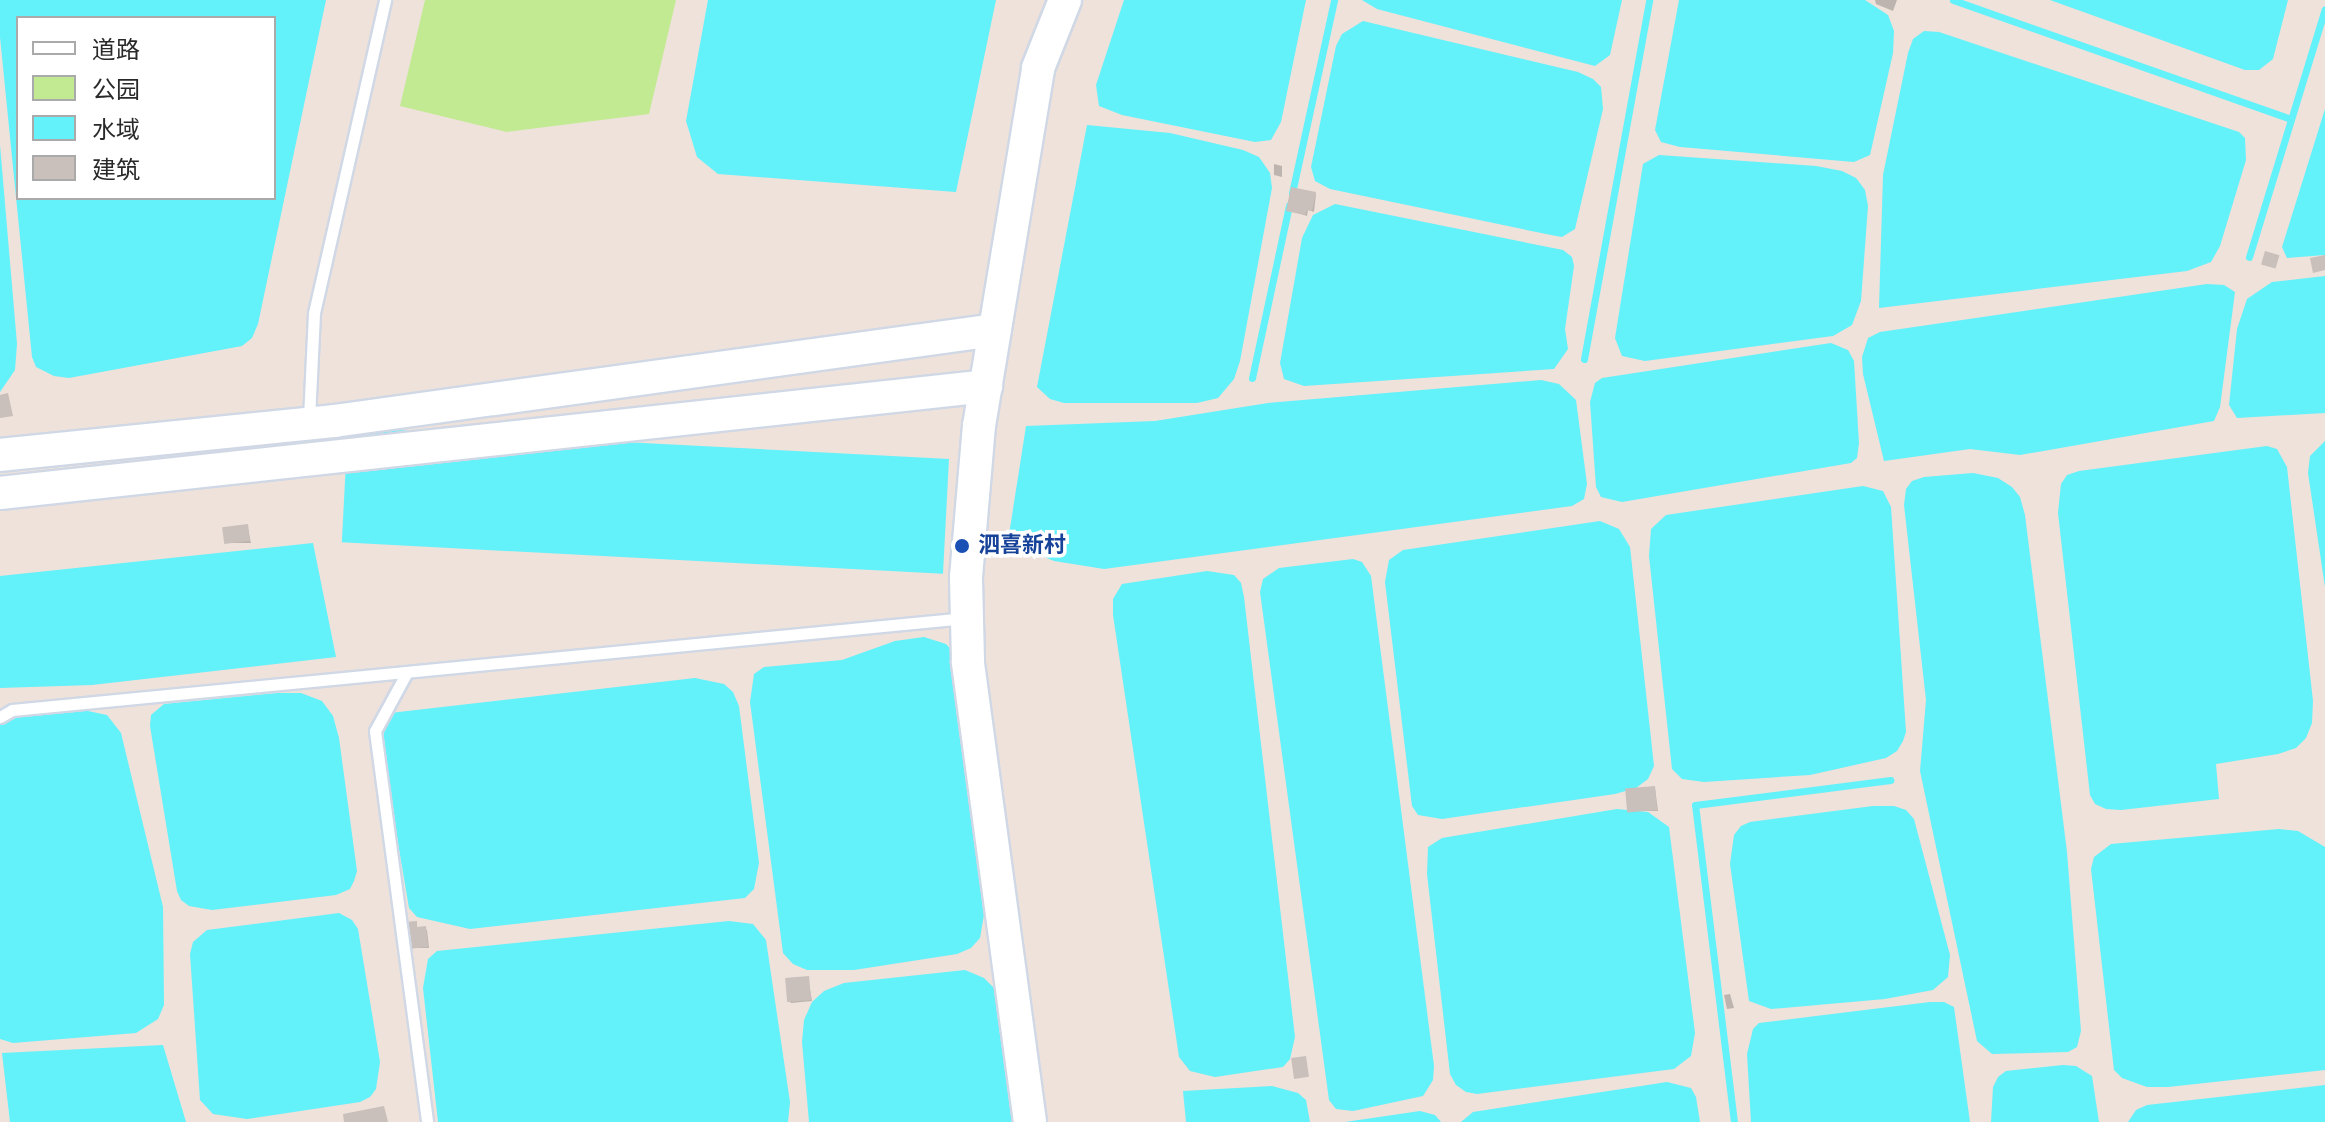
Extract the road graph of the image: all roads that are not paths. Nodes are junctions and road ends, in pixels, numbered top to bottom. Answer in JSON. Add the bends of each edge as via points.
{"nodes":[{"id":1,"x":385,"y":0,"type":"edge"},
{"id":2,"x":1065,"y":0,"type":"edge"},
{"id":3,"x":995,"y":330,"type":"junction"},
{"id":4,"x":986,"y":386,"type":"junction"},
{"id":5,"x":308,"y":423,"type":"junction"},
{"id":6,"x":0,"y":455,"type":"edge"},
{"id":7,"x":0,"y":493,"type":"edge"},
{"id":8,"x":967,"y":618,"type":"junction"},
{"id":9,"x":407,"y":672,"type":"junction"},
{"id":10,"x":0,"y":717,"type":"edge"},
{"id":11,"x":427,"y":1122,"type":"edge"},
{"id":12,"x":1030,"y":1122,"type":"edge"}],
"edges":[{"from":1,"to":5,"type":"lane","via":[[314,313]]},
{"from":2,"to":3,"type":"main road","via":[[1038,68]]},
{"from":3,"to":4,"type":"main road"},
{"from":3,"to":5,"type":"main road"},
{"from":4,"to":7,"type":"main road"},
{"from":4,"to":8,"type":"main road","via":[[966,577]]},
{"from":5,"to":6,"type":"main road"},
{"from":8,"to":9,"type":"lane"},
{"from":8,"to":12,"type":"main road","via":[[968,661]]},
{"from":9,"to":10,"type":"lane","via":[[12,710]]},
{"from":9,"to":11,"type":"lane","via":[[375,731]]}]}
